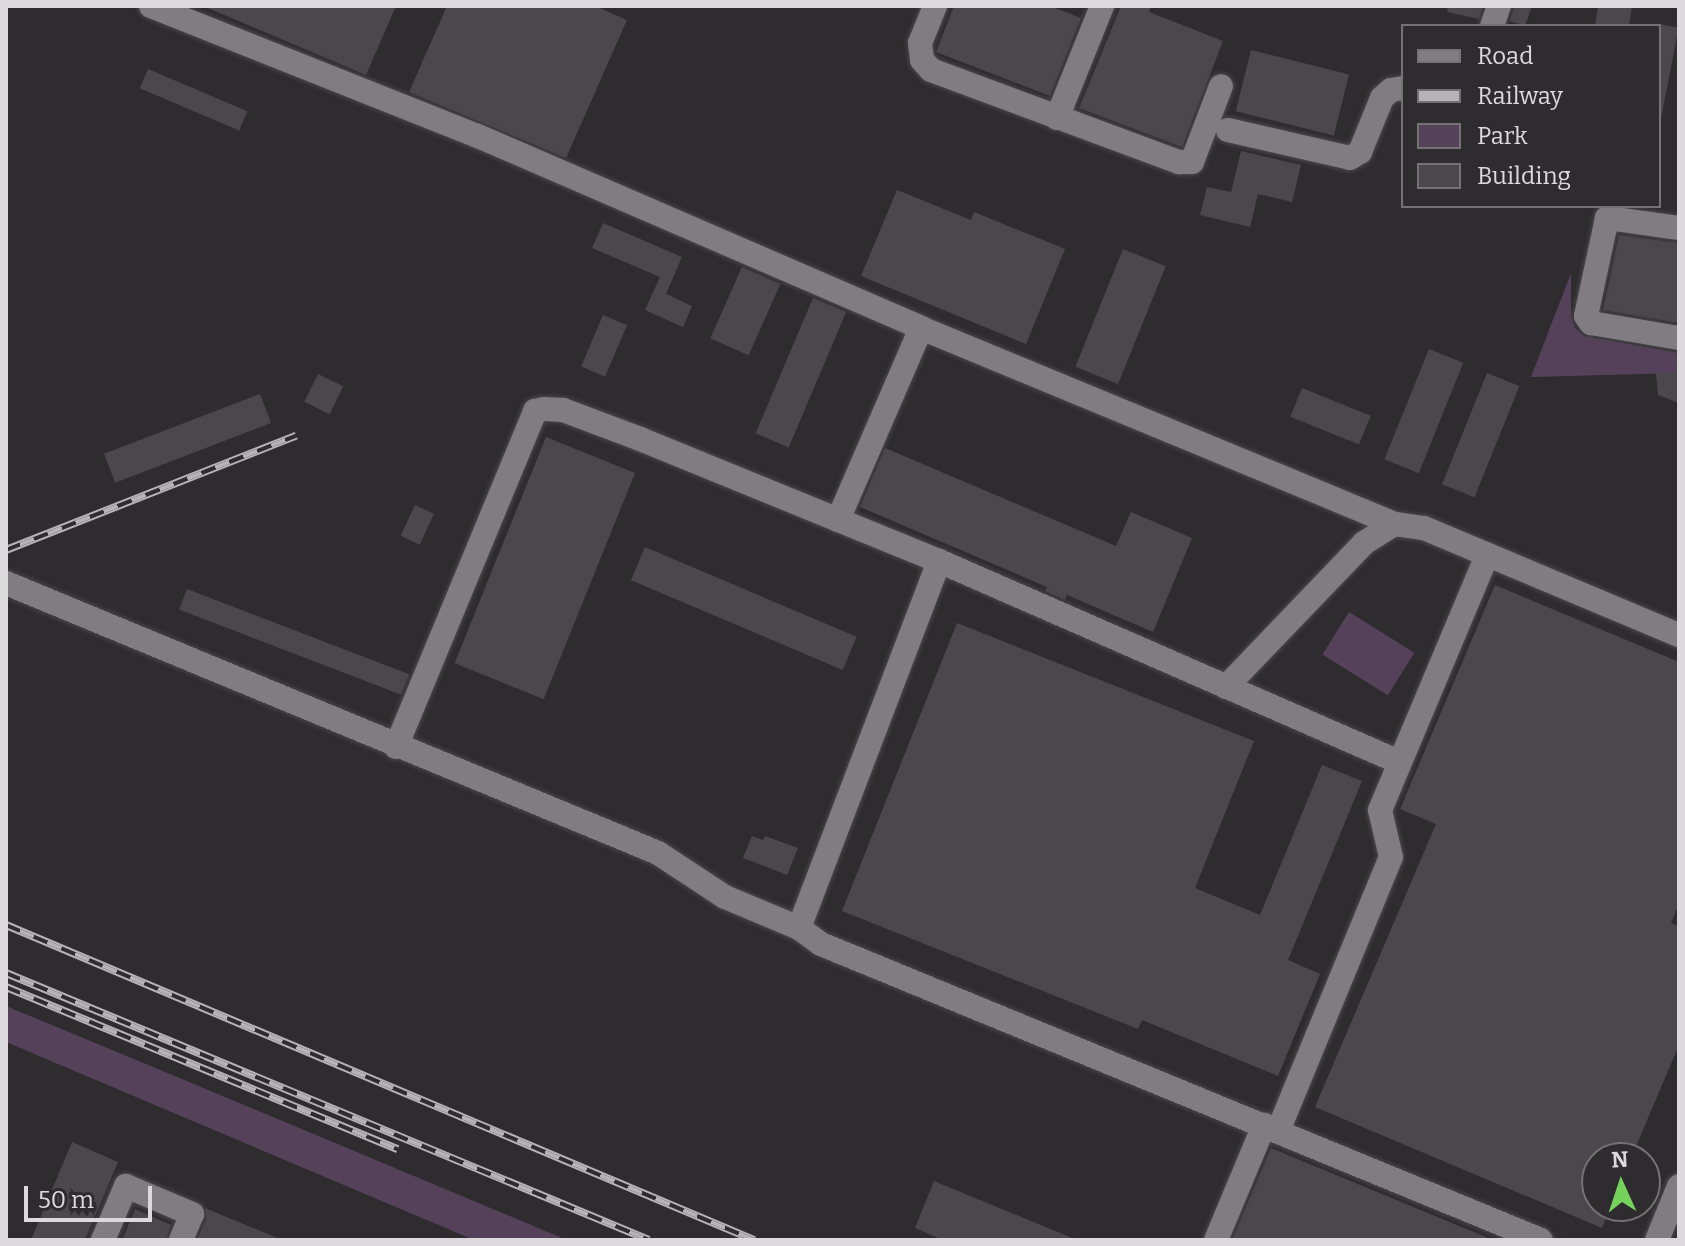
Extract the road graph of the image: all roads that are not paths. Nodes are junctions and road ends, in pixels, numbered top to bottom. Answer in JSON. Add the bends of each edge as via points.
{"nodes":[{"id":1,"x":151,"y":6,"type":"edge"},
{"id":2,"x":935,"y":6,"type":"edge"},
{"id":3,"x":1076,"y":6,"type":"edge"},
{"id":4,"x":1101,"y":11,"type":"edge"},
{"id":5,"x":1221,"y":86,"type":"dead end"},
{"id":6,"x":1401,"y":88,"type":"edge"},
{"id":7,"x":1057,"y":118,"type":"junction"},
{"id":8,"x":1228,"y":130,"type":"dead end"},
{"id":9,"x":1679,"y":228,"type":"edge"},
{"id":10,"x":921,"y":328,"type":"junction"},
{"id":11,"x":1679,"y":338,"type":"edge"},
{"id":12,"x":838,"y":520,"type":"junction"},
{"id":13,"x":1395,"y":524,"type":"junction"},
{"id":14,"x":1487,"y":555,"type":"junction"},
{"id":15,"x":939,"y":561,"type":"junction"},
{"id":16,"x":6,"y":583,"type":"edge"},
{"id":17,"x":1679,"y":635,"type":"edge"},
{"id":18,"x":1226,"y":687,"type":"junction"},
{"id":19,"x":396,"y":747,"type":"junction"},
{"id":20,"x":1399,"y":762,"type":"junction"},
{"id":21,"x":799,"y":928,"type":"junction"},
{"id":22,"x":1271,"y":1128,"type":"junction"},
{"id":23,"x":1679,"y":1186,"type":"edge"},
{"id":24,"x":103,"y":1240,"type":"edge"},
{"id":25,"x":181,"y":1240,"type":"edge"},
{"id":26,"x":1216,"y":1240,"type":"edge"},
{"id":27,"x":1541,"y":1240,"type":"edge"},
{"id":28,"x":1657,"y":1240,"type":"edge"}],
"edges":[{"from":1,"to":10,"type":"lane","via":[[478,136]]},
{"from":2,"to":7,"type":"lane","via":[[920,43],[922,60],[931,70]]},
{"from":3,"to":4,"type":"lane"},
{"from":4,"to":7,"type":"lane"},
{"from":5,"to":7,"type":"lane","via":[[1192,162],[1179,162]]},
{"from":6,"to":8,"type":"lane","via":[[1382,98],[1360,152],[1350,158]]},
{"from":9,"to":11,"type":"lane","via":[[1607,218],[1586,316],[1591,323]]},
{"from":10,"to":12,"type":"lane"},
{"from":10,"to":13,"type":"lane"},
{"from":12,"to":15,"type":"lane"},
{"from":12,"to":19,"type":"lane","via":[[563,410],[535,411]]},
{"from":13,"to":14,"type":"lane","via":[[1424,528]]},
{"from":13,"to":18,"type":"lane","via":[[1364,543]]},
{"from":14,"to":17,"type":"lane"},
{"from":14,"to":20,"type":"lane"},
{"from":15,"to":18,"type":"lane"},
{"from":15,"to":21,"type":"lane"},
{"from":16,"to":19,"type":"lane"},
{"from":18,"to":20,"type":"lane"},
{"from":19,"to":21,"type":"lane","via":[[658,853],[725,897]]},
{"from":20,"to":22,"type":"lane","via":[[1380,810],[1391,857]]},
{"from":21,"to":22,"type":"lane","via":[[821,944]]},
{"from":22,"to":26,"type":"lane"},
{"from":22,"to":27,"type":"lane"},
{"from":23,"to":28,"type":"lane"},
{"from":24,"to":25,"type":"lane","via":[[126,1186],[192,1214]]}]}
